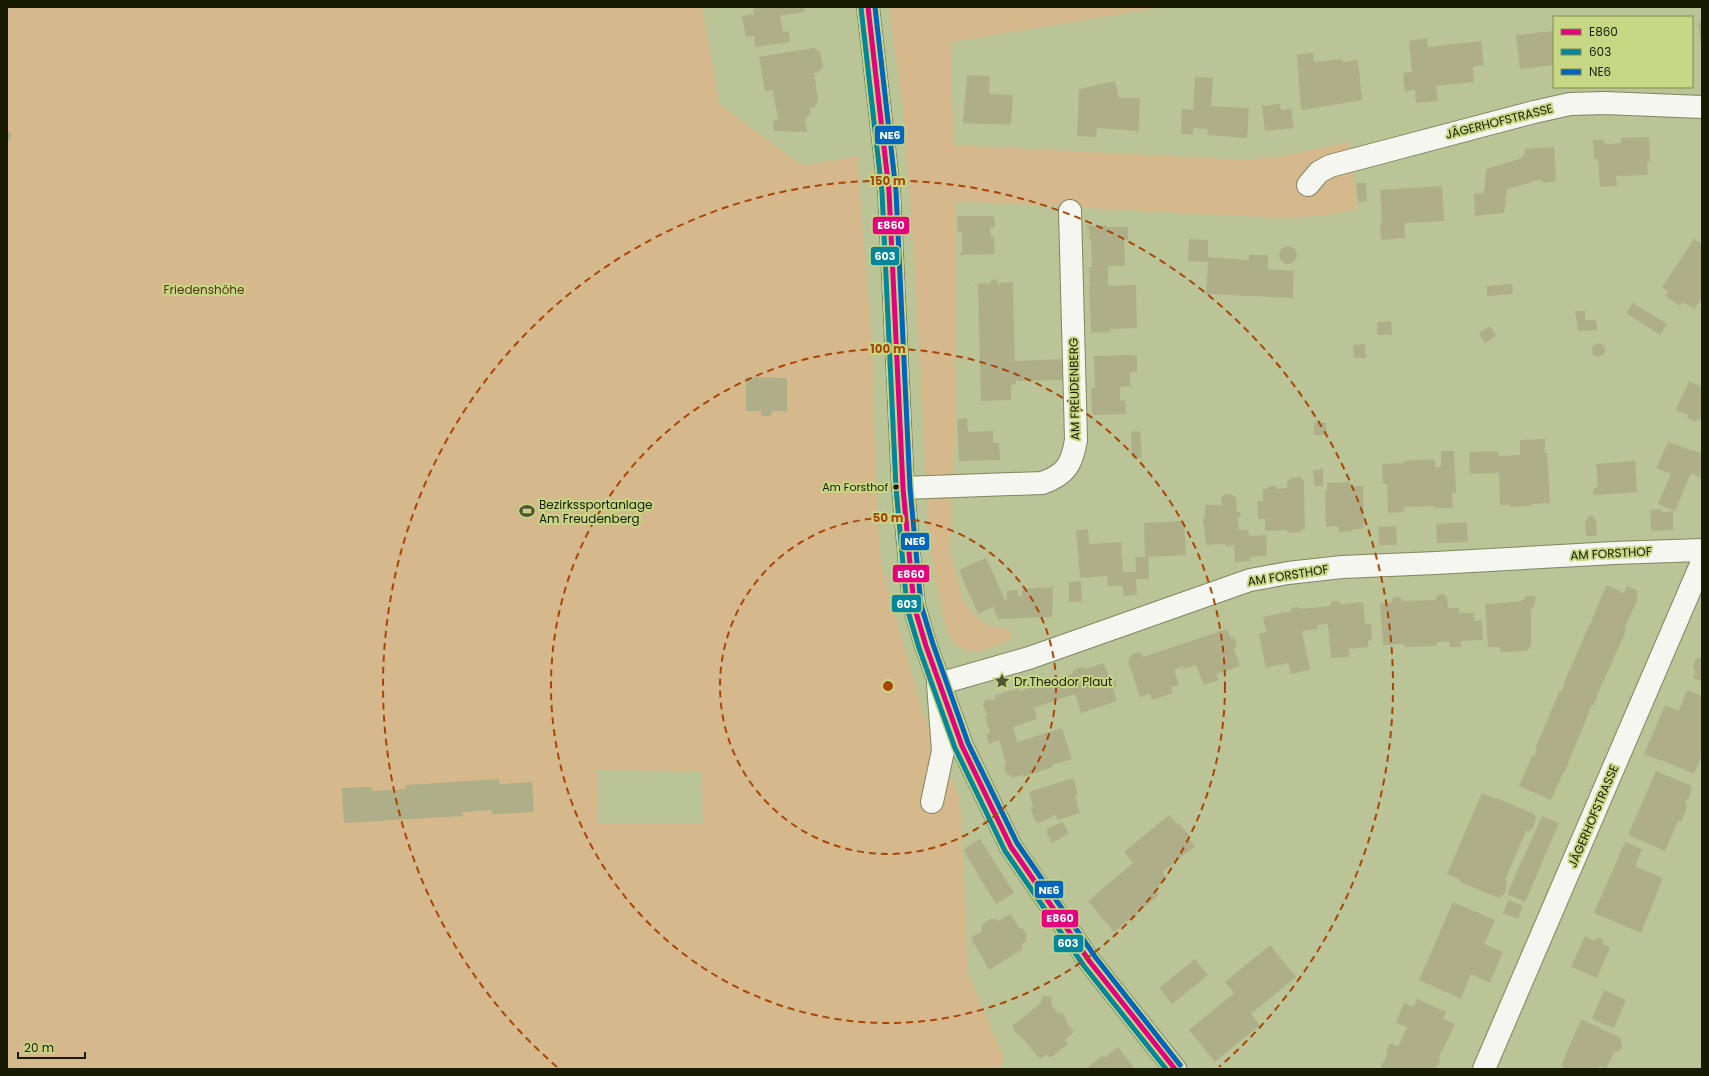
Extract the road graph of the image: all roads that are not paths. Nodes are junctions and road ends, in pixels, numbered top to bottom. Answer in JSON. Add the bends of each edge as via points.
{"nodes":[{"id":1,"x":868,"y":7,"type":"edge"},
{"id":2,"x":1702,"y":107,"type":"edge"},
{"id":3,"x":1308,"y":185,"type":"dead end"},
{"id":4,"x":1070,"y":211,"type":"dead end"},
{"id":5,"x":903,"y":488,"type":"junction"},
{"id":6,"x":1702,"y":550,"type":"edge"},
{"id":7,"x":1702,"y":562,"type":"edge"},
{"id":8,"x":938,"y":684,"type":"junction"},
{"id":9,"x":932,"y":802,"type":"dead end"},
{"id":10,"x":1175,"y":1069,"type":"edge"},
{"id":11,"x":1484,"y":1069,"type":"edge"}],
"edges":[{"from":1,"to":5,"type":"street","via":[[889,190]]},
{"from":2,"to":3,"type":"street","name":"JÄGERHOFSTRASSE","via":[[1570,104],[1330,166],[1319,172]]},
{"from":4,"to":5,"type":"street","name":"AM FREUDENBERG","via":[[1076,440],[1069,466],[1052,480],[1042,483]]},
{"from":5,"to":8,"type":"street","via":[[914,606]]},
{"from":6,"to":8,"type":"street","name":"AM FORSTHOF","via":[[1342,567],[1288,573],[1250,580],[1030,658]]},
{"from":7,"to":11,"type":"street","name":"JÄGERHOFSTRASSE"},
{"from":8,"to":9,"type":"street","via":[[943,751]]},
{"from":8,"to":10,"type":"street","via":[[962,746],[1011,846],[1090,962]]}]}
